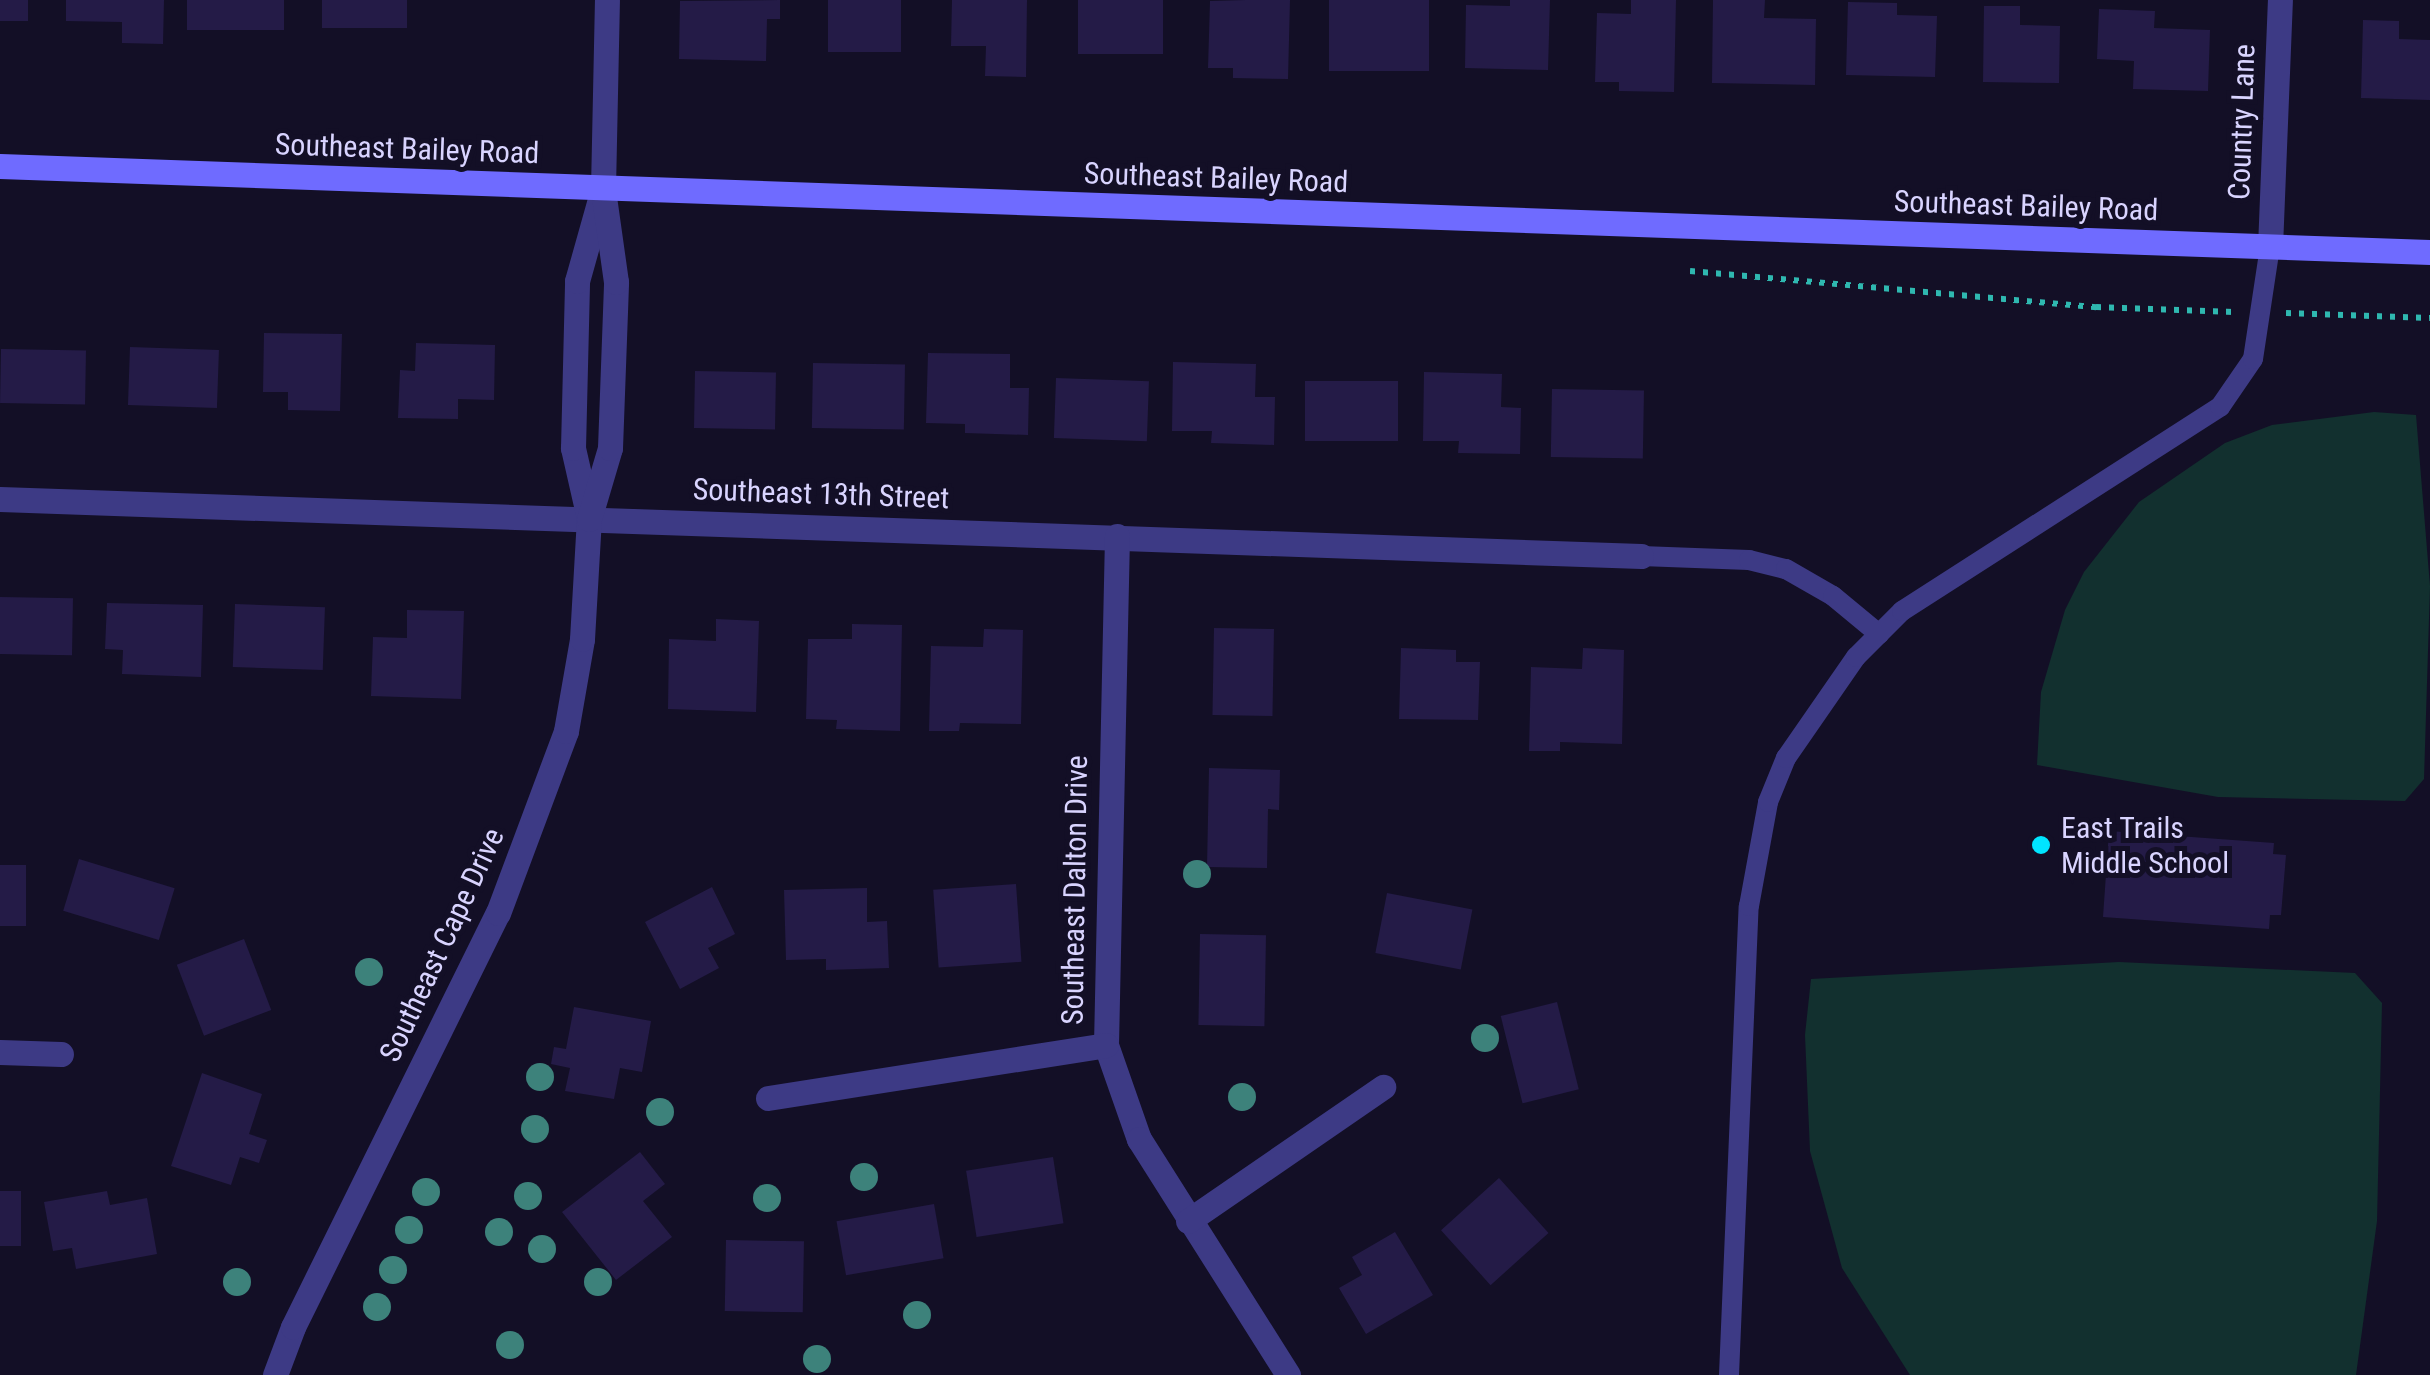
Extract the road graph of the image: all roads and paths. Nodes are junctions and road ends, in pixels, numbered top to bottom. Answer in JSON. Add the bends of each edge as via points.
{"nodes":[{"id":1,"x":607,"y":0,"type":"edge"},
{"id":2,"x":2280,"y":0,"type":"edge"},
{"id":3,"x":0,"y":166,"type":"edge"},
{"id":4,"x":603,"y":189,"type":"junction"},
{"id":5,"x":2270,"y":247,"type":"junction"},
{"id":6,"x":2430,"y":252,"type":"edge"},
{"id":7,"x":1690,"y":271,"type":"dead end"},
{"id":8,"x":2207,"y":310,"type":"dead end"},
{"id":9,"x":2308,"y":314,"type":"dead end"},
{"id":10,"x":2430,"y":318,"type":"edge"},
{"id":11,"x":0,"y":499,"type":"edge"},
{"id":12,"x":589,"y":519,"type":"junction"},
{"id":13,"x":1116,"y":536,"type":"junction"},
{"id":14,"x":1640,"y":556,"type":"joint"},
{"id":15,"x":1879,"y":634,"type":"junction"},
{"id":16,"x":1106,"y":1045,"type":"junction"},
{"id":17,"x":0,"y":1052,"type":"edge"},
{"id":18,"x":61,"y":1054,"type":"dead end"},
{"id":19,"x":1384,"y":1087,"type":"dead end"},
{"id":20,"x":768,"y":1098,"type":"dead end"},
{"id":21,"x":1188,"y":1221,"type":"junction"},
{"id":22,"x":276,"y":1375,"type":"edge"},
{"id":23,"x":1288,"y":1375,"type":"edge"},
{"id":24,"x":1729,"y":1375,"type":"edge"}],
"edges":[{"from":1,"to":4,"type":"street","name":"Southeast Cape Drive"},
{"from":2,"to":5,"type":"street","name":"Country Lane"},
{"from":3,"to":4,"type":"main road","name":"Southeast Bailey Road"},
{"from":4,"to":5,"type":"main road","name":"Southeast Bailey Road"},
{"from":4,"to":12,"type":"street","name":"Southeast Cape Drive","via":[[616,282],[610,448]]},
{"from":4,"to":12,"type":"street","name":"Southeast Cape Drive","via":[[577,281],[573,448]]},
{"from":5,"to":6,"type":"main road","name":"Southeast Bailey Road"},
{"from":5,"to":15,"type":"lane","via":[[2252,359],[2220,407],[1950,576]]},
{"from":7,"to":8,"type":"path"},
{"from":9,"to":10,"type":"path"},
{"from":11,"to":12,"type":"street","name":"Southeast 13th Street"},
{"from":12,"to":13,"type":"street","name":"Southeast 13th Street"},
{"from":12,"to":22,"type":"street","name":"Southeast Cape Drive","via":[[570,713],[538,815],[498,914],[293,1327]]},
{"from":13,"to":14,"type":"street","name":"Southeast 13th Street"},
{"from":13,"to":16,"type":"street","name":"Southeast Dalton Drive"},
{"from":14,"to":15,"type":"lane","via":[[1749,560],[1786,569]]},
{"from":15,"to":24,"type":"lane","via":[[1786,758],[1755,854]]},
{"from":16,"to":20,"type":"street"},
{"from":16,"to":21,"type":"street","name":"Southeast Dalton Drive","via":[[1139,1139]]},
{"from":17,"to":18,"type":"street"},
{"from":19,"to":21,"type":"street"},
{"from":21,"to":23,"type":"street","name":"Southeast Dalton Drive"}]}
